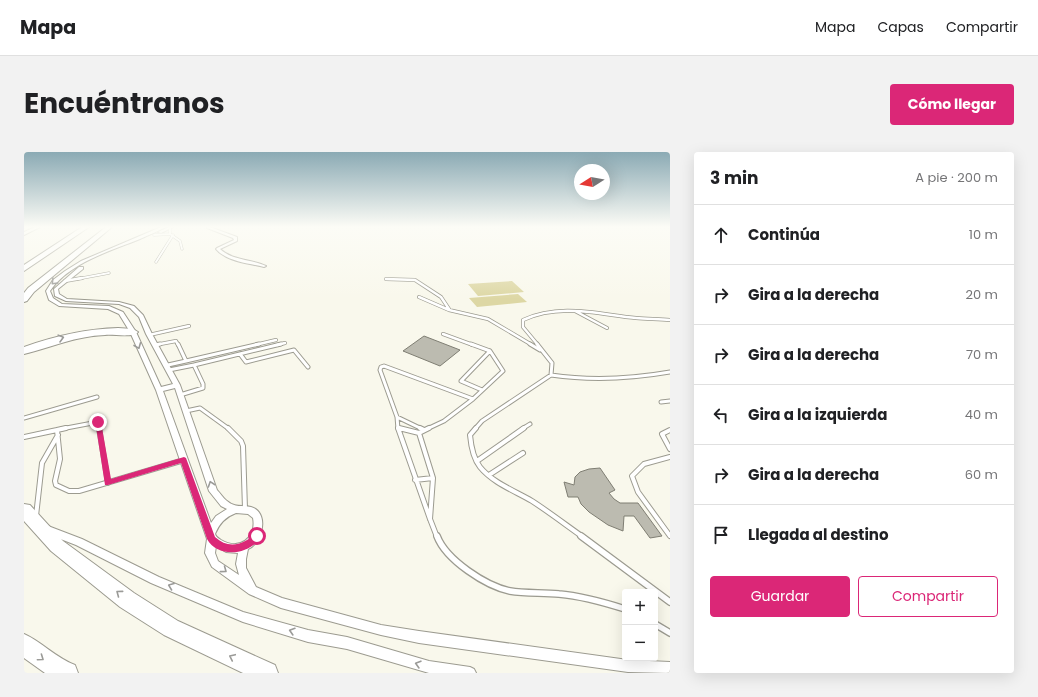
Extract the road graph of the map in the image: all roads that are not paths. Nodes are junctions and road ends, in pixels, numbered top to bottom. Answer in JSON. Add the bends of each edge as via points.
{"nodes":[{"id":1,"x":50,"y":251,"type":"edge"},
{"id":2,"x":72,"y":251,"type":"edge"},
{"id":3,"x":78,"y":251,"type":"edge"},
{"id":4,"x":104,"y":251,"type":"edge"},
{"id":5,"x":114,"y":251,"type":"edge"},
{"id":6,"x":161,"y":251,"type":"edge"},
{"id":7,"x":219,"y":251,"type":"edge"},
{"id":8,"x":156,"y":262,"type":"dead end"},
{"id":9,"x":264,"y":266,"type":"dead end"},
{"id":10,"x":24,"y":269,"type":"edge"},
{"id":11,"x":66,"y":272,"type":"junction"},
{"id":12,"x":75,"y":272,"type":"junction"},
{"id":13,"x":109,"y":273,"type":"dead end"},
{"id":14,"x":386,"y":279,"type":"dead end"},
{"id":15,"x":30,"y":280,"type":"dead end"},
{"id":16,"x":64,"y":282,"type":"junction"},
{"id":17,"x":419,"y":296,"type":"dead end"},
{"id":18,"x":24,"y":298,"type":"edge"},
{"id":19,"x":449,"y":310,"type":"junction"},
{"id":20,"x":574,"y":311,"type":"junction"},
{"id":21,"x":670,"y":320,"type":"edge"},
{"id":22,"x":189,"y":326,"type":"dead end"},
{"id":23,"x":607,"y":328,"type":"dead end"},
{"id":24,"x":133,"y":332,"type":"junction"},
{"id":25,"x":443,"y":334,"type":"dead end"},
{"id":26,"x":149,"y":335,"type":"junction"},
{"id":27,"x":276,"y":340,"type":"dead end"},
{"id":28,"x":285,"y":343,"type":"dead end"},
{"id":29,"x":155,"y":345,"type":"junction"},
{"id":30,"x":24,"y":351,"type":"edge"},
{"id":31,"x":490,"y":351,"type":"junction"},
{"id":32,"x":543,"y":352,"type":"junction"},
{"id":33,"x":240,"y":354,"type":"junction"},
{"id":34,"x":186,"y":361,"type":"junction"},
{"id":35,"x":194,"y":365,"type":"junction"},
{"id":36,"x":308,"y":367,"type":"dead end"},
{"id":37,"x":168,"y":368,"type":"junction"},
{"id":38,"x":670,"y":372,"type":"edge"},
{"id":39,"x":551,"y":375,"type":"junction"},
{"id":40,"x":177,"y":385,"type":"junction"},
{"id":41,"x":159,"y":390,"type":"junction"},
{"id":42,"x":482,"y":390,"type":"junction"},
{"id":43,"x":180,"y":395,"type":"junction"},
{"id":44,"x":97,"y":397,"type":"dead end"},
{"id":45,"x":473,"y":399,"type":"junction"},
{"id":46,"x":670,"y":401,"type":"edge"},
{"id":47,"x":661,"y":402,"type":"dead end"},
{"id":48,"x":186,"y":411,"type":"junction"},
{"id":49,"x":397,"y":417,"type":"junction"},
{"id":50,"x":24,"y":418,"type":"edge"},
{"id":51,"x":530,"y":424,"type":"dead end"},
{"id":52,"x":398,"y":428,"type":"junction"},
{"id":53,"x":424,"y":430,"type":"junction"},
{"id":54,"x":670,"y":430,"type":"edge"},
{"id":55,"x":57,"y":432,"type":"junction"},
{"id":56,"x":419,"y":433,"type":"junction"},
{"id":57,"x":24,"y":436,"type":"edge"},
{"id":58,"x":670,"y":449,"type":"edge"},
{"id":59,"x":523,"y":453,"type":"dead end"},
{"id":60,"x":670,"y":457,"type":"edge"},
{"id":61,"x":184,"y":460,"type":"junction"},
{"id":62,"x":477,"y":461,"type":"junction"},
{"id":63,"x":489,"y":476,"type":"junction"},
{"id":64,"x":433,"y":478,"type":"junction"},
{"id":65,"x":415,"y":480,"type":"junction"},
{"id":66,"x":108,"y":483,"type":"junction"},
{"id":67,"x":241,"y":510,"type":"junction"},
{"id":68,"x":30,"y":515,"type":"edge"},
{"id":69,"x":430,"y":519,"type":"junction"},
{"id":70,"x":211,"y":536,"type":"junction"},
{"id":71,"x":670,"y":536,"type":"edge"},
{"id":72,"x":244,"y":547,"type":"junction"},
{"id":73,"x":253,"y":592,"type":"junction"},
{"id":74,"x":670,"y":602,"type":"edge"},
{"id":75,"x":622,"y":608,"type":"edge"},
{"id":76,"x":657,"y":625,"type":"edge"},
{"id":77,"x":670,"y":633,"type":"edge"},
{"id":78,"x":24,"y":645,"type":"edge"},
{"id":79,"x":670,"y":668,"type":"edge"},
{"id":80,"x":62,"y":672,"type":"edge"},
{"id":81,"x":267,"y":673,"type":"edge"},
{"id":82,"x":470,"y":673,"type":"edge"}],
"edges":[{"from":1,"to":10,"type":"highway"},
{"from":2,"to":15,"type":"highway"},
{"from":3,"to":18,"type":"highway"},
{"from":4,"to":11,"type":"street"},
{"from":5,"to":12,"type":"street"},
{"from":6,"to":8,"type":"lane"},
{"from":7,"to":9,"type":"street"},
{"from":11,"to":12,"type":"street"},
{"from":11,"to":24,"type":"street","one_way":true,"via":[[49,287],[51,299],[60,304],[115,310],[121,313]]},
{"from":12,"to":16,"type":"street"},
{"from":13,"to":16,"type":"lane"},
{"from":14,"to":19,"type":"lane","via":[[415,280],[441,297]]},
{"from":16,"to":26,"type":"street","via":[[56,289],[60,297],[84,302],[119,303],[132,307],[141,316]]},
{"from":17,"to":19,"type":"lane"},
{"from":19,"to":32,"type":"lane","via":[[488,319]]},
{"from":20,"to":21,"type":"lane"},
{"from":20,"to":23,"type":"lane"},
{"from":20,"to":32,"type":"lane","via":[[546,311],[532,314],[523,320],[523,327]]},
{"from":22,"to":26,"type":"lane"},
{"from":30,"to":24,"type":"highway","one_way":true,"via":[[58,338],[83,333],[109,330]]},
{"from":24,"to":41,"type":"street","one_way":true},
{"from":25,"to":31,"type":"lane"},
{"from":26,"to":29,"type":"street"},
{"from":27,"to":34,"type":"lane"},
{"from":28,"to":33,"type":"lane"},
{"from":29,"to":34,"type":"lane","via":[[176,341]]},
{"from":29,"to":37,"type":"street"},
{"from":31,"to":42,"type":"lane","via":[[503,371]]},
{"from":31,"to":42,"type":"lane","via":[[460,381]]},
{"from":32,"to":39,"type":"lane","via":[[552,363]]},
{"from":33,"to":35,"type":"lane"},
{"from":33,"to":36,"type":"lane","via":[[246,362],[294,350]]},
{"from":34,"to":37,"type":"lane"},
{"from":35,"to":37,"type":"lane"},
{"from":35,"to":43,"type":"lane","via":[[203,388]]},
{"from":37,"to":40,"type":"street"},
{"from":38,"to":39,"type":"lane","via":[[628,379],[600,380]]},
{"from":39,"to":62,"type":"lane","via":[[482,421],[470,435]]},
{"from":40,"to":41,"type":"street"},
{"from":40,"to":43,"type":"street"},
{"from":41,"to":61,"type":"street"},
{"from":42,"to":45,"type":"lane"},
{"from":43,"to":48,"type":"street"},
{"from":44,"to":50,"type":"lane"},
{"from":45,"to":49,"type":"lane","via":[[384,366],[380,370]]},
{"from":45,"to":53,"type":"lane","via":[[444,421]]},
{"from":46,"to":47,"type":"lane"},
{"from":67,"to":48,"type":"street","one_way":true,"via":[[224,504],[213,491]]},
{"from":48,"to":67,"type":"lane","via":[[200,408],[242,442],[244,457]]},
{"from":49,"to":52,"type":"lane"},
{"from":49,"to":53,"type":"lane"},
{"from":51,"to":62,"type":"lane"},
{"from":52,"to":56,"type":"lane"},
{"from":52,"to":65,"type":"lane"},
{"from":53,"to":56,"type":"lane"},
{"from":54,"to":58,"type":"lane","via":[[662,434]]},
{"from":55,"to":57,"type":"lane"},
{"from":55,"to":66,"type":"lane","via":[[98,422]]},
{"from":55,"to":66,"type":"lane","via":[[60,459],[56,485],[74,492]]},
{"from":55,"to":68,"type":"lane","via":[[42,463]]},
{"from":56,"to":64,"type":"lane"},
{"from":59,"to":63,"type":"lane"},
{"from":60,"to":71,"type":"lane","via":[[647,462],[637,468],[632,476],[638,492]]},
{"from":61,"to":66,"type":"lane"},
{"from":61,"to":70,"type":"street"},
{"from":62,"to":63,"type":"lane"},
{"from":63,"to":74,"type":"lane","via":[[538,505]]},
{"from":64,"to":65,"type":"lane"},
{"from":64,"to":69,"type":"lane"},
{"from":65,"to":69,"type":"lane"},
{"from":67,"to":70,"type":"street","via":[[219,518]]},
{"from":67,"to":72,"type":"street","via":[[257,517],[260,529]]},
{"from":81,"to":68,"type":"highway","one_way":true,"via":[[171,628],[127,600],[57,546]]},
{"from":82,"to":68,"type":"street","one_way":true,"via":[[429,667],[347,643],[308,636],[243,616],[155,580]]},
{"from":69,"to":75,"type":"lane","via":[[440,542],[459,565],[480,578],[510,591],[560,594],[592,599]]},
{"from":70,"to":72,"type":"street","via":[[219,546],[226,549]]},
{"from":70,"to":73,"type":"street","one_way":true,"via":[[210,553],[215,564]]},
{"from":72,"to":73,"type":"street","via":[[239,565]]},
{"from":73,"to":79,"type":"street","via":[[282,603],[381,630],[628,666]]},
{"from":76,"to":77,"type":"lane"},
{"from":78,"to":80,"type":"highway","one_way":true}]}
